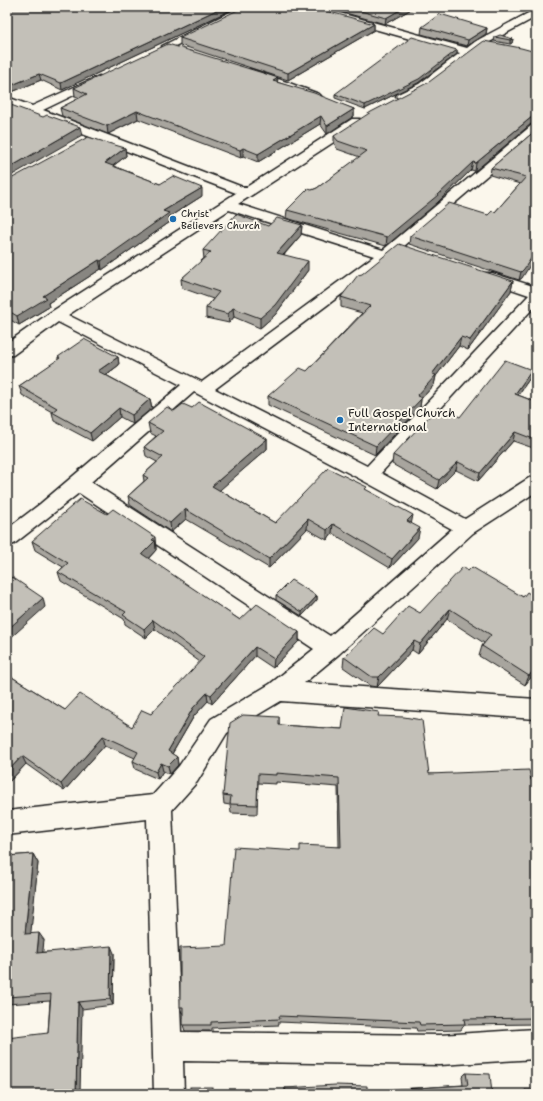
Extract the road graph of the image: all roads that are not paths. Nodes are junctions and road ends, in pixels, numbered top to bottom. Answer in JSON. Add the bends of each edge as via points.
{"nodes":[{"id":1,"x":248,"y":7,"type":"edge"},
{"id":2,"x":307,"y":7,"type":"edge"},
{"id":3,"x":536,"y":13,"type":"edge"},
{"id":4,"x":480,"y":43,"type":"junction"},
{"id":5,"x":167,"y":46,"type":"junction"},
{"id":6,"x":494,"y":46,"type":"edge"},
{"id":7,"x":182,"y":50,"type":"edge"},
{"id":8,"x":154,"y":52,"type":"edge"},
{"id":9,"x":469,"y":52,"type":"junction"},
{"id":10,"x":239,"y":68,"type":"edge"},
{"id":11,"x":108,"y":74,"type":"edge"},
{"id":12,"x":324,"y":99,"type":"edge"},
{"id":13,"x":394,"y":100,"type":"edge"},
{"id":14,"x":7,"y":101,"type":"edge"},
{"id":15,"x":352,"y":110,"type":"edge"},
{"id":16,"x":32,"y":111,"type":"junction"},
{"id":17,"x":536,"y":128,"type":"edge"},
{"id":18,"x":95,"y":135,"type":"junction"},
{"id":19,"x":83,"y":142,"type":"edge"},
{"id":20,"x":247,"y":193,"type":"junction"},
{"id":21,"x":226,"y":205,"type":"junction"},
{"id":22,"x":390,"y":250,"type":"junction"},
{"id":23,"x":410,"y":251,"type":"edge"},
{"id":24,"x":477,"y":273,"type":"edge"},
{"id":25,"x":536,"y":292,"type":"edge"},
{"id":26,"x":536,"y":296,"type":"edge"},
{"id":27,"x":57,"y":315,"type":"junction"},
{"id":28,"x":7,"y":351,"type":"edge"},
{"id":29,"x":198,"y":388,"type":"junction"},
{"id":30,"x":369,"y":475,"type":"junction"},
{"id":31,"x":78,"y":483,"type":"junction"},
{"id":32,"x":532,"y":490,"type":"edge"},
{"id":33,"x":466,"y":528,"type":"junction"},
{"id":34,"x":7,"y":539,"type":"edge"},
{"id":35,"x":331,"y":648,"type":"junction"},
{"id":36,"x":278,"y":691,"type":"junction"},
{"id":37,"x":536,"y":709,"type":"edge"},
{"id":38,"x":159,"y":806,"type":"junction"},
{"id":39,"x":7,"y":823,"type":"edge"},
{"id":40,"x":536,"y":1044,"type":"edge"},
{"id":41,"x":167,"y":1046,"type":"junction"},
{"id":42,"x":168,"y":1094,"type":"edge"}],
"edges":[{"from":1,"to":5,"type":"street"},
{"from":2,"to":9,"type":"street"},
{"from":3,"to":4,"type":"street"},
{"from":4,"to":6,"type":"street"},
{"from":4,"to":9,"type":"street"},
{"from":5,"to":7,"type":"street"},
{"from":5,"to":8,"type":"street"},
{"from":9,"to":13,"type":"street","via":[[423,86]]},
{"from":10,"to":12,"type":"street"},
{"from":11,"to":16,"type":"street"},
{"from":14,"to":16,"type":"street"},
{"from":15,"to":20,"type":"street","via":[[366,115]]},
{"from":16,"to":18,"type":"street"},
{"from":17,"to":22,"type":"street"},
{"from":18,"to":19,"type":"street"},
{"from":18,"to":20,"type":"street"},
{"from":20,"to":21,"type":"street"},
{"from":21,"to":22,"type":"street"},
{"from":21,"to":27,"type":"street"},
{"from":22,"to":23,"type":"street"},
{"from":22,"to":29,"type":"street"},
{"from":24,"to":25,"type":"street"},
{"from":26,"to":30,"type":"street"},
{"from":27,"to":28,"type":"street"},
{"from":27,"to":29,"type":"street"},
{"from":29,"to":30,"type":"street"},
{"from":29,"to":31,"type":"street"},
{"from":30,"to":33,"type":"street"},
{"from":31,"to":34,"type":"street"},
{"from":31,"to":35,"type":"street"},
{"from":32,"to":33,"type":"street"},
{"from":33,"to":35,"type":"street"},
{"from":35,"to":36,"type":"street"},
{"from":36,"to":37,"type":"street"},
{"from":36,"to":38,"type":"street","via":[[219,726],[188,774]]},
{"from":38,"to":39,"type":"street"},
{"from":38,"to":41,"type":"street"},
{"from":40,"to":41,"type":"street","via":[[440,1050]]},
{"from":41,"to":42,"type":"street"}]}
